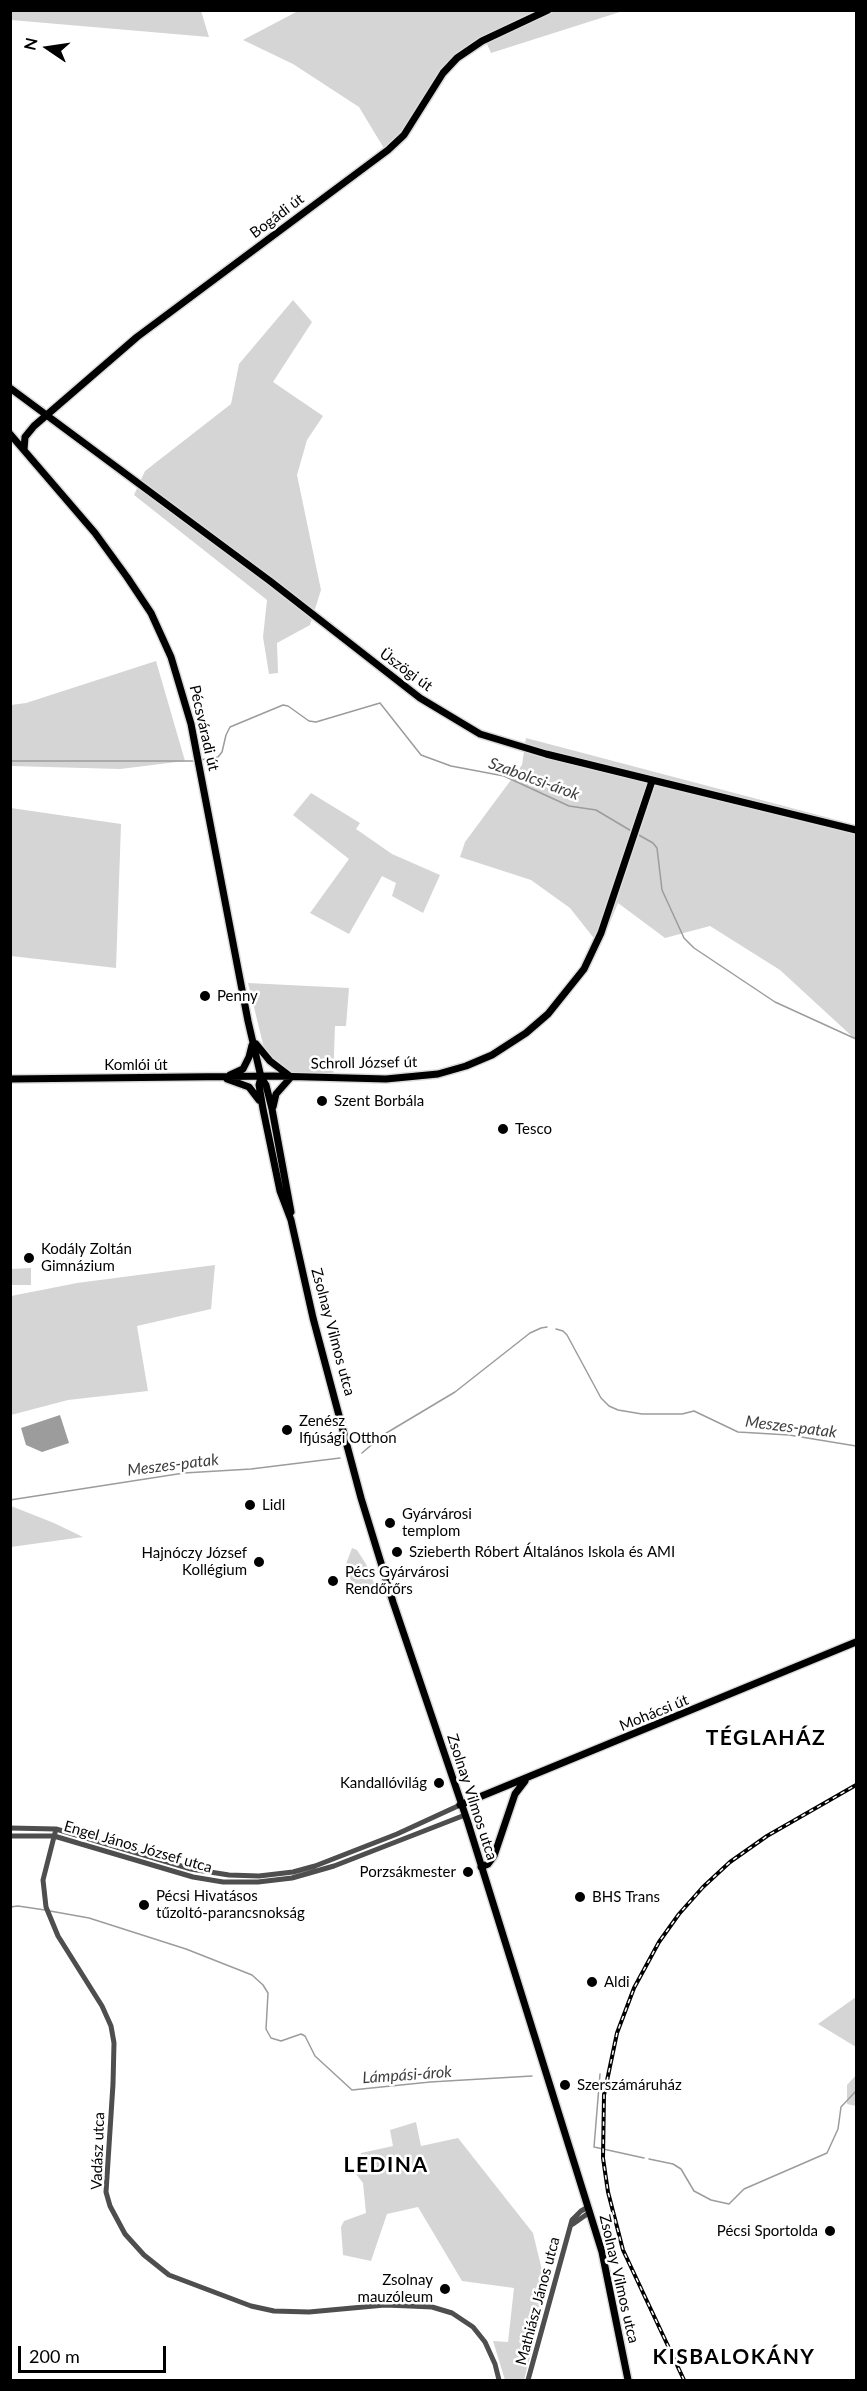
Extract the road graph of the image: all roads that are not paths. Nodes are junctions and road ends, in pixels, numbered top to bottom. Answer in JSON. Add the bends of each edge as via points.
{"nodes":[{"id":1,"x":548,"y":10,"type":"edge"},
{"id":2,"x":10,"y":388,"type":"edge"},
{"id":3,"x":46,"y":414,"type":"junction"},
{"id":4,"x":10,"y":434,"type":"edge"},
{"id":5,"x":24,"y":450,"type":"junction"},
{"id":6,"x":652,"y":781,"type":"junction"},
{"id":7,"x":856,"y":830,"type":"edge"},
{"id":8,"x":253,"y":1039,"type":"junction"},
{"id":9,"x":222,"y":1077,"type":"junction"},
{"id":10,"x":261,"y":1077,"type":"junction"},
{"id":11,"x":291,"y":1077,"type":"junction"},
{"id":12,"x":10,"y":1079,"type":"edge"},
{"id":13,"x":262,"y":1109,"type":"junction"},
{"id":14,"x":272,"y":1109,"type":"junction"},
{"id":15,"x":291,"y":1220,"type":"junction"},
{"id":16,"x":856,"y":1642,"type":"edge"},
{"id":17,"x":528,"y":1778,"type":"junction"},
{"id":18,"x":505,"y":1787,"type":"junction"},
{"id":19,"x":513,"y":1802,"type":"junction"},
{"id":20,"x":460,"y":1805,"type":"junction"},
{"id":21,"x":465,"y":1815,"type":"junction"},
{"id":22,"x":10,"y":1828,"type":"edge"},
{"id":23,"x":56,"y":1829,"type":"junction"},
{"id":24,"x":10,"y":1836,"type":"edge"},
{"id":25,"x":54,"y":1836,"type":"junction"},
{"id":26,"x":481,"y":1867,"type":"junction"},
{"id":27,"x":589,"y":2210,"type":"junction"},
{"id":28,"x":499,"y":2380,"type":"edge"},
{"id":29,"x":528,"y":2380,"type":"edge"},
{"id":30,"x":628,"y":2380,"type":"edge"}],
"edges":[{"from":1,"to":3,"type":"main road","name":"Bogádi út","via":[[482,41],[457,58],[404,135],[388,150],[137,337]]},
{"from":2,"to":3,"type":"main road","name":"Üszögi út"},
{"from":3,"to":5,"type":"main road","name":"Bogádi út","via":[[26,434]]},
{"from":3,"to":6,"type":"main road","name":"Üszögi út","via":[[453,719],[509,744]]},
{"from":4,"to":5,"type":"main road","name":"Pécsváradi út"},
{"from":5,"to":8,"type":"main road","name":"Pécsváradi út","via":[[95,533],[151,613],[166,645],[181,684],[198,760]]},
{"from":6,"to":7,"type":"main road","name":"Üszögi út"},
{"from":6,"to":11,"type":"main road","name":"Schroll József út","via":[[595,948],[579,977],[548,1014],[516,1040],[479,1060],[438,1074],[367,1080]]},
{"from":8,"to":9,"type":"main road","via":[[243,1069]]},
{"from":8,"to":10,"type":"main road","name":"Pécsváradi út"},
{"from":8,"to":11,"type":"main road","via":[[270,1061]]},
{"from":9,"to":10,"type":"main road","name":"Komlói út"},
{"from":9,"to":12,"type":"main road","name":"Komlói út"},
{"from":9,"to":13,"type":"main road","via":[[249,1087]]},
{"from":10,"to":11,"type":"main road","name":"Schroll József út"},
{"from":10,"to":13,"type":"main road","name":"Zsolnay Vilmos utca"},
{"from":10,"to":14,"type":"main road","name":"Zsolnay Vilmos utca"},
{"from":11,"to":14,"type":"main road","via":[[276,1094]]},
{"from":13,"to":15,"type":"main road","name":"Zsolnay Vilmos utca","via":[[280,1191]]},
{"from":14,"to":15,"type":"main road","name":"Zsolnay Vilmos utca"},
{"from":15,"to":20,"type":"main road","name":"Zsolnay Vilmos utca","via":[[361,1498]]},
{"from":16,"to":17,"type":"main road","name":"Mohácsi út"},
{"from":17,"to":18,"type":"main road","name":"Mohácsi út"},
{"from":17,"to":19,"type":"main road"},
{"from":18,"to":19,"type":"main road"},
{"from":18,"to":20,"type":"main road","name":"Mohácsi út"},
{"from":19,"to":26,"type":"main road","via":[[494,1856]]},
{"from":20,"to":21,"type":"main road","name":"Zsolnay Vilmos utca"},
{"from":20,"to":23,"type":"street","name":"Engel János József utca","via":[[315,1866],[259,1876],[191,1869]]},
{"from":21,"to":25,"type":"street","name":"Engel János József utca","via":[[312,1873],[258,1882],[193,1877]]},
{"from":21,"to":26,"type":"main road","name":"Zsolnay Vilmos utca"},
{"from":22,"to":23,"type":"street","name":"Engel János József utca"},
{"from":23,"to":25,"type":"street","name":"Vadász utca"},
{"from":24,"to":25,"type":"street","name":"Engel János József utca"},
{"from":25,"to":28,"type":"street","name":"Vadász utca","via":[[43,1880],[46,1907],[58,1936],[111,2026],[114,2043],[106,2192],[125,2234],[169,2275],[261,2309],[309,2312],[401,2305],[452,2313],[485,2342]]},
{"from":26,"to":27,"type":"main road","name":"Zsolnay Vilmos utca"},
{"from":27,"to":29,"type":"street","name":"Mathiász János utca","via":[[570,2228]]},
{"from":27,"to":30,"type":"main road","name":"Zsolnay Vilmos utca","via":[[602,2252]]}]}
